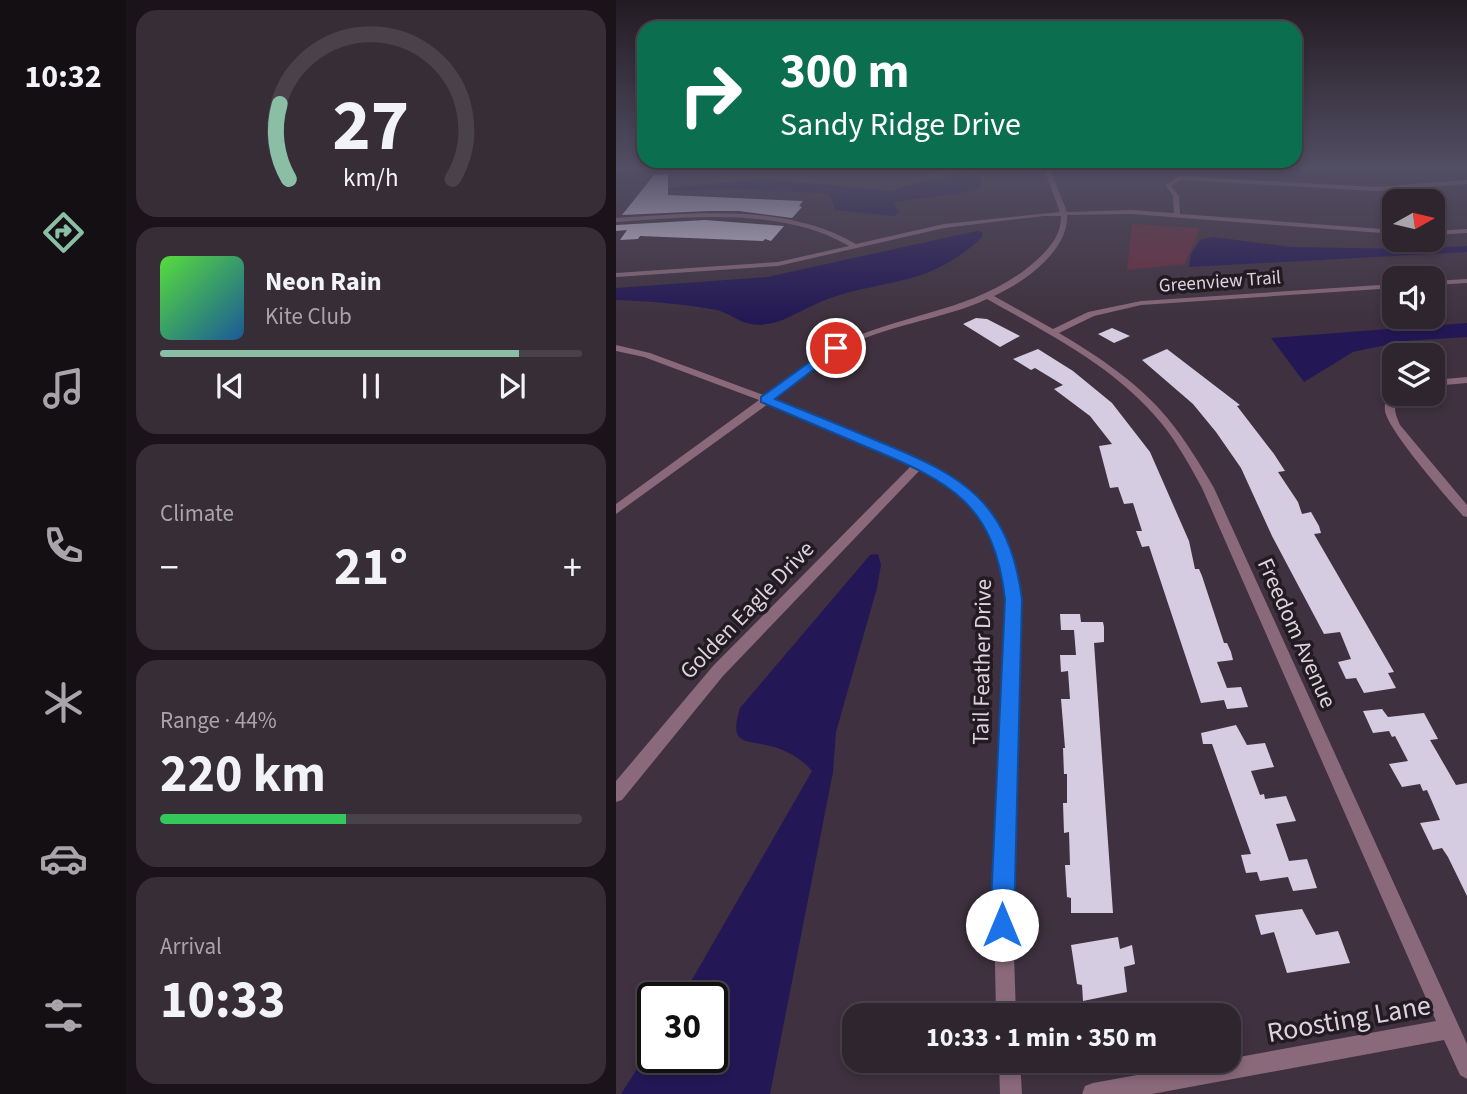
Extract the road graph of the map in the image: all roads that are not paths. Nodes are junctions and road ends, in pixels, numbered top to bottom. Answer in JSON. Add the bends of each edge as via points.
{"nodes":[{"id":1,"x":647,"y":218,"type":"edge"},
{"id":2,"x":725,"y":218,"type":"edge"},
{"id":3,"x":1004,"y":218,"type":"edge"},
{"id":4,"x":1063,"y":218,"type":"edge"},
{"id":5,"x":1214,"y":218,"type":"edge"},
{"id":6,"x":616,"y":220,"type":"edge"},
{"id":7,"x":1467,"y":231,"type":"edge"},
{"id":8,"x":1382,"y":232,"type":"edge"},
{"id":9,"x":1446,"y":232,"type":"edge"},
{"id":10,"x":856,"y":247,"type":"junction"},
{"id":11,"x":616,"y":275,"type":"edge"},
{"id":12,"x":1467,"y":281,"type":"edge"},
{"id":13,"x":1445,"y":282,"type":"edge"},
{"id":14,"x":1382,"y":287,"type":"edge"},
{"id":15,"x":989,"y":297,"type":"junction"},
{"id":16,"x":1052,"y":333,"type":"junction"},
{"id":17,"x":616,"y":348,"type":"edge"},
{"id":18,"x":1467,"y":380,"type":"edge"},
{"id":19,"x":1445,"y":382,"type":"edge"},
{"id":20,"x":765,"y":400,"type":"junction"},
{"id":21,"x":1390,"y":406,"type":"edge"},
{"id":22,"x":919,"y":464,"type":"junction"},
{"id":23,"x":616,"y":510,"type":"edge"},
{"id":24,"x":1467,"y":513,"type":"edge"},
{"id":25,"x":616,"y":794,"type":"edge"},
{"id":26,"x":1006,"y":1003,"type":"edge"},
{"id":27,"x":1450,"y":1030,"type":"junction"},
{"id":28,"x":1467,"y":1068,"type":"edge"},
{"id":29,"x":1010,"y":1073,"type":"edge"},
{"id":30,"x":1011,"y":1094,"type":"edge"},
{"id":31,"x":1093,"y":1094,"type":"edge"}],
"edges":[{"from":1,"to":6,"type":"street"},
{"from":2,"to":10,"type":"street","via":[[790,221],[827,229]]},
{"from":3,"to":10,"type":"street","via":[[944,226]]},
{"from":4,"to":15,"type":"street","via":[[1062,235],[1048,254],[1027,275]]},
{"from":5,"to":8,"type":"street"},
{"from":7,"to":9,"type":"street"},
{"from":10,"to":11,"type":"street","via":[[764,266]]},
{"from":12,"to":13,"type":"street"},
{"from":14,"to":16,"type":"street","name":"Greenview Trail","via":[[1141,303],[1091,314]]},
{"from":15,"to":16,"type":"street","name":"Freedom Avenue"},
{"from":15,"to":20,"type":"street","via":[[848,342]]},
{"from":16,"to":27,"type":"street","name":"Freedom Avenue","via":[[1097,358],[1145,397],[1191,455]]},
{"from":17,"to":20,"type":"street","name":"Tail Feather Drive","via":[[647,355]]},
{"from":18,"to":19,"type":"street"},
{"from":20,"to":22,"type":"street","name":"Tail Feather Drive"},
{"from":20,"to":23,"type":"street"},
{"from":21,"to":24,"type":"street","via":[[1396,426]]},
{"from":22,"to":25,"type":"street","name":"Golden Eagle Drive","via":[[718,671]]},
{"from":22,"to":26,"type":"street","name":"Tail Feather Drive","via":[[976,502],[999,538],[1012,580],[1002,864]]},
{"from":27,"to":28,"type":"street","name":"Freedom Avenue"},
{"from":27,"to":31,"type":"street","name":"Roosting Lane"},
{"from":29,"to":30,"type":"street"}]}
